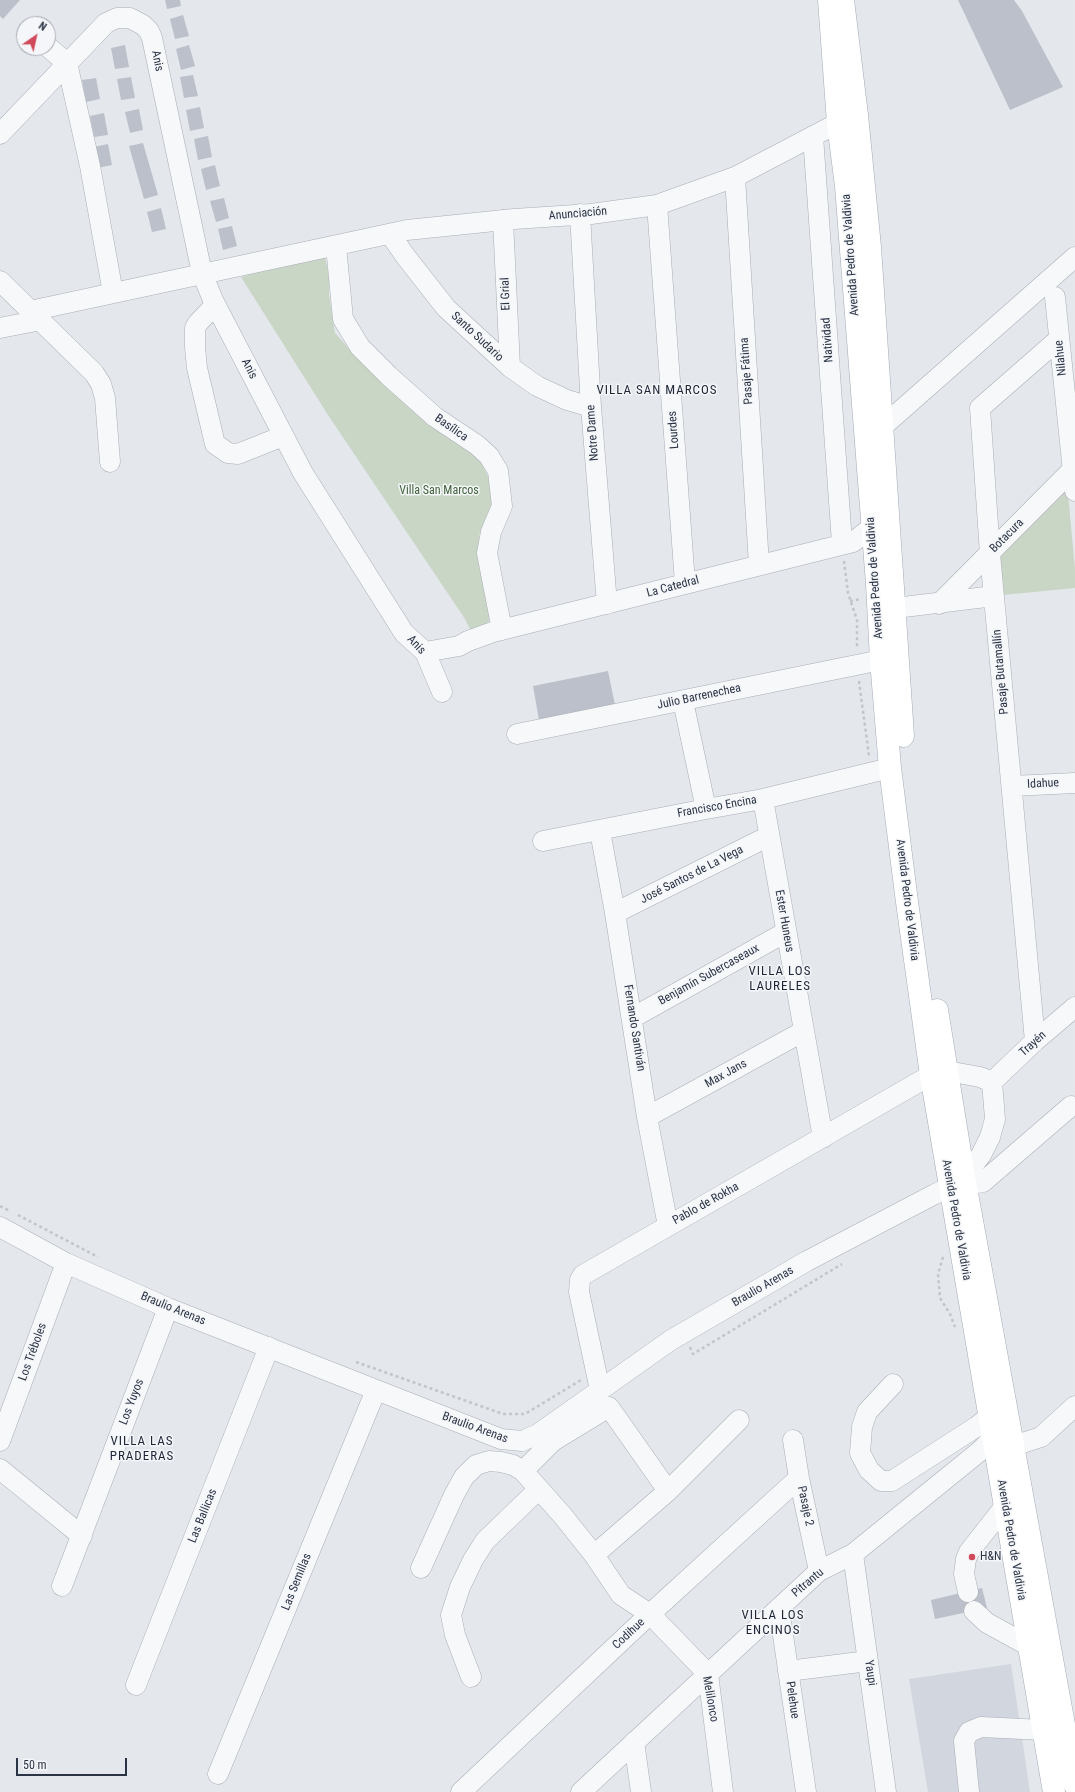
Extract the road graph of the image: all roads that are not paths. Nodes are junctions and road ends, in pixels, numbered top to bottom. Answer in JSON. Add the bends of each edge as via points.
{"nodes":[{"id":1,"x":828,"y":0,"type":"edge"},
{"id":2,"x":843,"y":0,"type":"edge"},
{"id":3,"x":56,"y":54,"type":"edge"},
{"id":4,"x":67,"y":63,"type":"junction"},
{"id":5,"x":847,"y":119,"type":"junction"},
{"id":6,"x":0,"y":134,"type":"edge"},
{"id":7,"x":813,"y":136,"type":"junction"},
{"id":8,"x":734,"y":177,"type":"junction"},
{"id":9,"x":657,"y":205,"type":"junction"},
{"id":10,"x":580,"y":214,"type":"junction"},
{"id":11,"x":503,"y":220,"type":"junction"},
{"id":12,"x":390,"y":234,"type":"junction"},
{"id":13,"x":336,"y":246,"type":"junction"},
{"id":14,"x":1075,"y":257,"type":"edge"},
{"id":15,"x":202,"y":273,"type":"junction"},
{"id":16,"x":0,"y":281,"type":"edge"},
{"id":17,"x":112,"y":293,"type":"junction"},
{"id":18,"x":1055,"y":297,"type":"dead end"},
{"id":19,"x":215,"y":305,"type":"junction"},
{"id":20,"x":36,"y":315,"type":"junction"},
{"id":21,"x":0,"y":328,"type":"edge"},
{"id":22,"x":1065,"y":345,"type":"edge"},
{"id":23,"x":510,"y":366,"type":"junction"},
{"id":24,"x":591,"y":407,"type":"junction"},
{"id":25,"x":882,"y":427,"type":"junction"},
{"id":26,"x":283,"y":436,"type":"junction"},
{"id":27,"x":110,"y":462,"type":"dead end"},
{"id":28,"x":1074,"y":468,"type":"edge"},
{"id":29,"x":1075,"y":491,"type":"edge"},
{"id":30,"x":872,"y":527,"type":"junction"},
{"id":31,"x":847,"y":543,"type":"junction"},
{"id":32,"x":874,"y":551,"type":"junction"},
{"id":33,"x":990,"y":554,"type":"junction"},
{"id":34,"x":759,"y":565,"type":"junction"},
{"id":35,"x":685,"y":583,"type":"junction"},
{"id":36,"x":994,"y":596,"type":"junction"},
{"id":37,"x":606,"y":604,"type":"junction"},
{"id":38,"x":939,"y":604,"type":"junction"},
{"id":39,"x":886,"y":609,"type":"junction"},
{"id":40,"x":498,"y":631,"type":"junction"},
{"id":41,"x":425,"y":652,"type":"junction"},
{"id":42,"x":881,"y":660,"type":"junction"},
{"id":43,"x":442,"y":692,"type":"dead end"},
{"id":44,"x":683,"y":701,"type":"junction"},
{"id":45,"x":517,"y":734,"type":"dead end"},
{"id":46,"x":890,"y":768,"type":"junction"},
{"id":47,"x":1075,"y":782,"type":"edge"},
{"id":48,"x":1012,"y":786,"type":"junction"},
{"id":49,"x":763,"y":799,"type":"junction"},
{"id":50,"x":706,"y":809,"type":"junction"},
{"id":51,"x":600,"y":831,"type":"junction"},
{"id":52,"x":769,"y":836,"type":"junction"},
{"id":53,"x":543,"y":841,"type":"dead end"},
{"id":54,"x":615,"y":913,"type":"junction"},
{"id":55,"x":786,"y":932,"type":"junction"},
{"id":56,"x":1075,"y":1007,"type":"edge"},
{"id":57,"x":632,"y":1018,"type":"junction"},
{"id":58,"x":804,"y":1031,"type":"junction"},
{"id":59,"x":1036,"y":1041,"type":"junction"},
{"id":60,"x":939,"y":1073,"type":"junction"},
{"id":61,"x":992,"y":1082,"type":"junction"},
{"id":62,"x":1071,"y":1106,"type":"dead end"},
{"id":63,"x":647,"y":1117,"type":"junction"},
{"id":64,"x":823,"y":1138,"type":"junction"},
{"id":65,"x":960,"y":1183,"type":"junction"},
{"id":66,"x":668,"y":1226,"type":"junction"},
{"id":67,"x":0,"y":1227,"type":"edge"},
{"id":68,"x":66,"y":1263,"type":"junction"},
{"id":69,"x":168,"y":1308,"type":"junction"},
{"id":70,"x":269,"y":1347,"type":"junction"},
{"id":71,"x":598,"y":1381,"type":"junction"},
{"id":72,"x":893,"y":1384,"type":"dead end"},
{"id":73,"x":376,"y":1390,"type":"junction"},
{"id":74,"x":1075,"y":1406,"type":"edge"},
{"id":75,"x":990,"y":1416,"type":"junction"},
{"id":76,"x":739,"y":1420,"type":"dead end"},
{"id":77,"x":793,"y":1440,"type":"dead end"},
{"id":78,"x":0,"y":1441,"type":"edge"},
{"id":79,"x":1004,"y":1442,"type":"junction"},
{"id":80,"x":0,"y":1470,"type":"edge"},
{"id":81,"x":523,"y":1471,"type":"junction"},
{"id":82,"x":799,"y":1478,"type":"junction"},
{"id":83,"x":539,"y":1489,"type":"junction"},
{"id":84,"x":668,"y":1490,"type":"junction"},
{"id":85,"x":1005,"y":1506,"type":"junction"},
{"id":86,"x":82,"y":1536,"type":"junction"},
{"id":87,"x":853,"y":1554,"type":"junction"},
{"id":88,"x":594,"y":1555,"type":"junction"},
{"id":89,"x":421,"y":1568,"type":"dead end"},
{"id":90,"x":819,"y":1571,"type":"junction"},
{"id":91,"x":62,"y":1586,"type":"dead end"},
{"id":92,"x":968,"y":1592,"type":"dead end"},
{"id":93,"x":779,"y":1608,"type":"junction"},
{"id":94,"x":974,"y":1611,"type":"dead end"},
{"id":95,"x":650,"y":1614,"type":"junction"},
{"id":96,"x":1029,"y":1646,"type":"junction"},
{"id":97,"x":868,"y":1661,"type":"junction"},
{"id":98,"x":788,"y":1671,"type":"junction"},
{"id":99,"x":708,"y":1674,"type":"junction"},
{"id":100,"x":471,"y":1677,"type":"dead end"},
{"id":101,"x":136,"y":1685,"type":"dead end"},
{"id":102,"x":1044,"y":1730,"type":"junction"},
{"id":103,"x":634,"y":1742,"type":"junction"},
{"id":104,"x":218,"y":1774,"type":"dead end"},
{"id":105,"x":1075,"y":1785,"type":"edge"},
{"id":106,"x":461,"y":1792,"type":"edge"},
{"id":107,"x":581,"y":1792,"type":"edge"},
{"id":108,"x":640,"y":1792,"type":"edge"},
{"id":109,"x":723,"y":1792,"type":"edge"},
{"id":110,"x":806,"y":1792,"type":"edge"},
{"id":111,"x":886,"y":1792,"type":"edge"},
{"id":112,"x":969,"y":1792,"type":"edge"},
{"id":113,"x":1054,"y":1792,"type":"edge"}],
"edges":[{"from":1,"to":5,"type":"main road","name":"Avenida Pedro de Valdivia"},
{"from":2,"to":5,"type":"main road","name":"Avenida Pedro de Valdivia"},
{"from":3,"to":4,"type":"street"},
{"from":4,"to":6,"type":"street"},
{"from":4,"to":15,"type":"street","name":"Anis","via":[[106,23],[117,18],[130,18],[143,25],[152,38]]},
{"from":4,"to":17,"type":"street","via":[[90,166]]},
{"from":5,"to":7,"type":"street","name":"Anunciación"},
{"from":5,"to":25,"type":"main road","name":"Avenida Pedro de Valdivia","via":[[870,247]]},
{"from":5,"to":30,"type":"main road","name":"Avenida Pedro de Valdivia","via":[[846,186]]},
{"from":7,"to":8,"type":"street","name":"Anunciación"},
{"from":7,"to":31,"type":"street","name":"Natividad"},
{"from":8,"to":9,"type":"street","name":"Anunciación"},
{"from":8,"to":34,"type":"street","name":"Pasaje Fátima"},
{"from":9,"to":10,"type":"street","name":"Anunciación"},
{"from":9,"to":35,"type":"street","name":"Lourdes"},
{"from":10,"to":11,"type":"street","name":"Anunciación"},
{"from":10,"to":24,"type":"street","name":"Notre Dame"},
{"from":11,"to":12,"type":"street","name":"Anunciación"},
{"from":11,"to":23,"type":"street","name":"El Grial"},
{"from":12,"to":13,"type":"street","name":"Anunciación"},
{"from":12,"to":23,"type":"street","name":"Santo Sudario","via":[[446,308]]},
{"from":13,"to":15,"type":"street","name":"Anunciación"},
{"from":13,"to":40,"type":"street","name":"Basílica","via":[[343,320],[360,347],[388,376],[435,417],[477,445],[489,456],[498,471],[502,506],[491,532],[487,553]]},
{"from":14,"to":25,"type":"street"},
{"from":15,"to":17,"type":"street","name":"Anunciación"},
{"from":15,"to":19,"type":"street","name":"Anis"},
{"from":16,"to":20,"type":"street"},
{"from":17,"to":20,"type":"street","name":"Anunciación"},
{"from":18,"to":22,"type":"street","name":"Nilahue"},
{"from":19,"to":26,"type":"street","name":"Anis"},
{"from":19,"to":26,"type":"street","via":[[198,323],[195,347],[197,368],[215,444],[228,453],[238,454]]},
{"from":20,"to":21,"type":"street","name":"Anunciación"},
{"from":20,"to":27,"type":"street","via":[[94,373],[101,384],[105,398]]},
{"from":22,"to":28,"type":"street","name":"Nilahue"},
{"from":22,"to":33,"type":"street","name":"Pasaje Butamallín","via":[[980,408]]},
{"from":23,"to":24,"type":"street","name":"Santo Sudario","via":[[537,386],[567,400]]},
{"from":24,"to":37,"type":"street","name":"Notre Dame"},
{"from":25,"to":39,"type":"main road","name":"Avenida Pedro de Valdivia"},
{"from":26,"to":41,"type":"street","name":"Anis","via":[[303,473],[404,633]]},
{"from":28,"to":29,"type":"street","name":"Nilahue"},
{"from":28,"to":33,"type":"street","name":"Botacura"},
{"from":30,"to":31,"type":"street","name":"La Catedral"},
{"from":30,"to":32,"type":"main road","name":"Avenida Pedro de Valdivia"},
{"from":31,"to":32,"type":"street"},
{"from":31,"to":34,"type":"street","name":"La Catedral"},
{"from":32,"to":39,"type":"main road","name":"Avenida Pedro de Valdivia"},
{"from":33,"to":36,"type":"street","name":"Pasaje Butamallín"},
{"from":33,"to":38,"type":"street","name":"Botacura"},
{"from":34,"to":35,"type":"street","name":"La Catedral"},
{"from":35,"to":37,"type":"street","name":"La Catedral"},
{"from":36,"to":38,"type":"street"},
{"from":36,"to":48,"type":"street","name":"Pasaje Butamallín"},
{"from":37,"to":40,"type":"street","name":"La Catedral"},
{"from":38,"to":39,"type":"street"},
{"from":39,"to":42,"type":"main road","name":"Avenida Pedro de Valdivia"},
{"from":39,"to":60,"type":"main road","name":"Avenida Pedro de Valdivia","via":[[898,685],[910,815],[932,986]]},
{"from":40,"to":41,"type":"street","name":"La Catedral","via":[[459,646]]},
{"from":41,"to":43,"type":"street","name":"Anis"},
{"from":42,"to":44,"type":"street","name":"Julio Barrenechea"},
{"from":42,"to":46,"type":"main road","name":"Avenida Pedro de Valdivia"},
{"from":44,"to":45,"type":"street","name":"Julio Barrenechea"},
{"from":44,"to":50,"type":"street"},
{"from":46,"to":49,"type":"street","name":"Francisco Encina"},
{"from":46,"to":60,"type":"main road","name":"Avenida Pedro de Valdivia"},
{"from":47,"to":48,"type":"street","name":"Idahue"},
{"from":48,"to":59,"type":"street","name":"Pasaje Butamallín"},
{"from":49,"to":50,"type":"street","name":"Francisco Encina"},
{"from":49,"to":52,"type":"street","name":"Ester Huneus"},
{"from":50,"to":51,"type":"street","name":"Francisco Encina"},
{"from":51,"to":53,"type":"street","name":"Francisco Encina"},
{"from":51,"to":54,"type":"street","name":"Fernando Santiván"},
{"from":52,"to":54,"type":"street","name":"José Santos de La Vega"},
{"from":52,"to":55,"type":"street","name":"Ester Huneus"},
{"from":54,"to":57,"type":"street","name":"Fernando Santiván"},
{"from":55,"to":57,"type":"street","name":"Benjamín Subercaseaux"},
{"from":55,"to":58,"type":"street","name":"Ester Huneus"},
{"from":56,"to":59,"type":"street","name":"Trayén"},
{"from":57,"to":63,"type":"street","name":"Fernando Santiván"},
{"from":58,"to":63,"type":"street","name":"Max Jans"},
{"from":58,"to":64,"type":"street","name":"Ester Huneus"},
{"from":59,"to":61,"type":"street","name":"Trayén"},
{"from":60,"to":61,"type":"street","via":[[980,1077]]},
{"from":60,"to":64,"type":"street","name":"Pablo de Rokha"},
{"from":60,"to":65,"type":"main road","name":"Avenida Pedro de Valdivia"},
{"from":61,"to":65,"type":"street","via":[[995,1119],[990,1137],[981,1156]]},
{"from":62,"to":65,"type":"street","name":"Braulio Arenas","via":[[983,1182]]},
{"from":63,"to":66,"type":"street","name":"Fernando Santiván"},
{"from":64,"to":66,"type":"street","name":"Pablo de Rokha"},
{"from":65,"to":71,"type":"street","name":"Braulio Arenas","via":[[807,1261]]},
{"from":65,"to":75,"type":"main road","name":"Avenida Pedro de Valdivia"},
{"from":65,"to":79,"type":"main road","name":"Avenida Pedro de Valdivia"},
{"from":66,"to":71,"type":"street","name":"Pablo de Rokha","via":[[590,1270],[580,1280],[579,1292]]},
{"from":67,"to":68,"type":"street","name":"Braulio Arenas"},
{"from":68,"to":69,"type":"street","name":"Braulio Arenas"},
{"from":68,"to":78,"type":"street","name":"Los Tréboles"},
{"from":69,"to":70,"type":"street","name":"Braulio Arenas"},
{"from":69,"to":86,"type":"street","name":"Los Yuyos"},
{"from":70,"to":73,"type":"street","name":"Braulio Arenas"},
{"from":70,"to":101,"type":"street","name":"Las Ballicas"},
{"from":71,"to":73,"type":"street","name":"Braulio Arenas","via":[[538,1434],[522,1441],[501,1439]]},
{"from":72,"to":75,"type":"street","via":[[867,1412],[862,1427],[860,1453],[869,1470],[881,1481],[892,1481]]},
{"from":73,"to":104,"type":"street","name":"Las Semillas"},
{"from":74,"to":79,"type":"street","via":[[1041,1436]]},
{"from":75,"to":79,"type":"main road","name":"Avenida Pedro de Valdivia"},
{"from":76,"to":84,"type":"street"},
{"from":77,"to":82,"type":"street","name":"Pasaje 2"},
{"from":79,"to":85,"type":"main road","name":"Avenida Pedro de Valdivia"},
{"from":79,"to":87,"type":"street","name":"Pitrantu","via":[[980,1451]]},
{"from":79,"to":105,"type":"main road","name":"Avenida Pedro de Valdivia"},
{"from":80,"to":86,"type":"street"},
{"from":81,"to":83,"type":"street"},
{"from":81,"to":84,"type":"street","via":[[553,1441],[609,1407]]},
{"from":81,"to":89,"type":"street","via":[[501,1462],[489,1461],[476,1465],[464,1477],[454,1494]]},
{"from":82,"to":90,"type":"street","name":"Pasaje 2"},
{"from":82,"to":95,"type":"street","name":"Codihue"},
{"from":83,"to":88,"type":"street"},
{"from":83,"to":100,"type":"street","via":[[485,1542],[460,1587],[451,1615],[454,1635]]},
{"from":84,"to":88,"type":"street"},
{"from":85,"to":92,"type":"street","via":[[969,1552],[964,1574]]},
{"from":85,"to":96,"type":"main road","name":"Avenida Pedro de Valdivia"},
{"from":86,"to":91,"type":"street","name":"Los Yuyos"},
{"from":87,"to":90,"type":"street","name":"Pitrantu"},
{"from":87,"to":97,"type":"street","name":"Yaupi"},
{"from":88,"to":95,"type":"street","name":"Melilonco","via":[[621,1595]]},
{"from":90,"to":93,"type":"street","name":"Pitrantu"},
{"from":93,"to":98,"type":"street","name":"Pelehue"},
{"from":93,"to":99,"type":"street","name":"Pitrantu"},
{"from":94,"to":96,"type":"street","via":[[987,1623]]},
{"from":95,"to":99,"type":"street","name":"Melilonco"},
{"from":95,"to":106,"type":"street","name":"Codihue"},
{"from":96,"to":102,"type":"main road","name":"Avenida Pedro de Valdivia"},
{"from":97,"to":98,"type":"street"},
{"from":97,"to":111,"type":"street","name":"Yaupi"},
{"from":98,"to":110,"type":"street","name":"Pelehue"},
{"from":99,"to":103,"type":"street","name":"Pitrantu"},
{"from":99,"to":109,"type":"street","name":"Melilonco"},
{"from":102,"to":112,"type":"street","via":[[981,1727],[969,1732],[964,1741]]},
{"from":102,"to":113,"type":"main road","name":"Avenida Pedro de Valdivia"},
{"from":103,"to":107,"type":"street","name":"Pitrantu"},
{"from":103,"to":108,"type":"street"}]}
